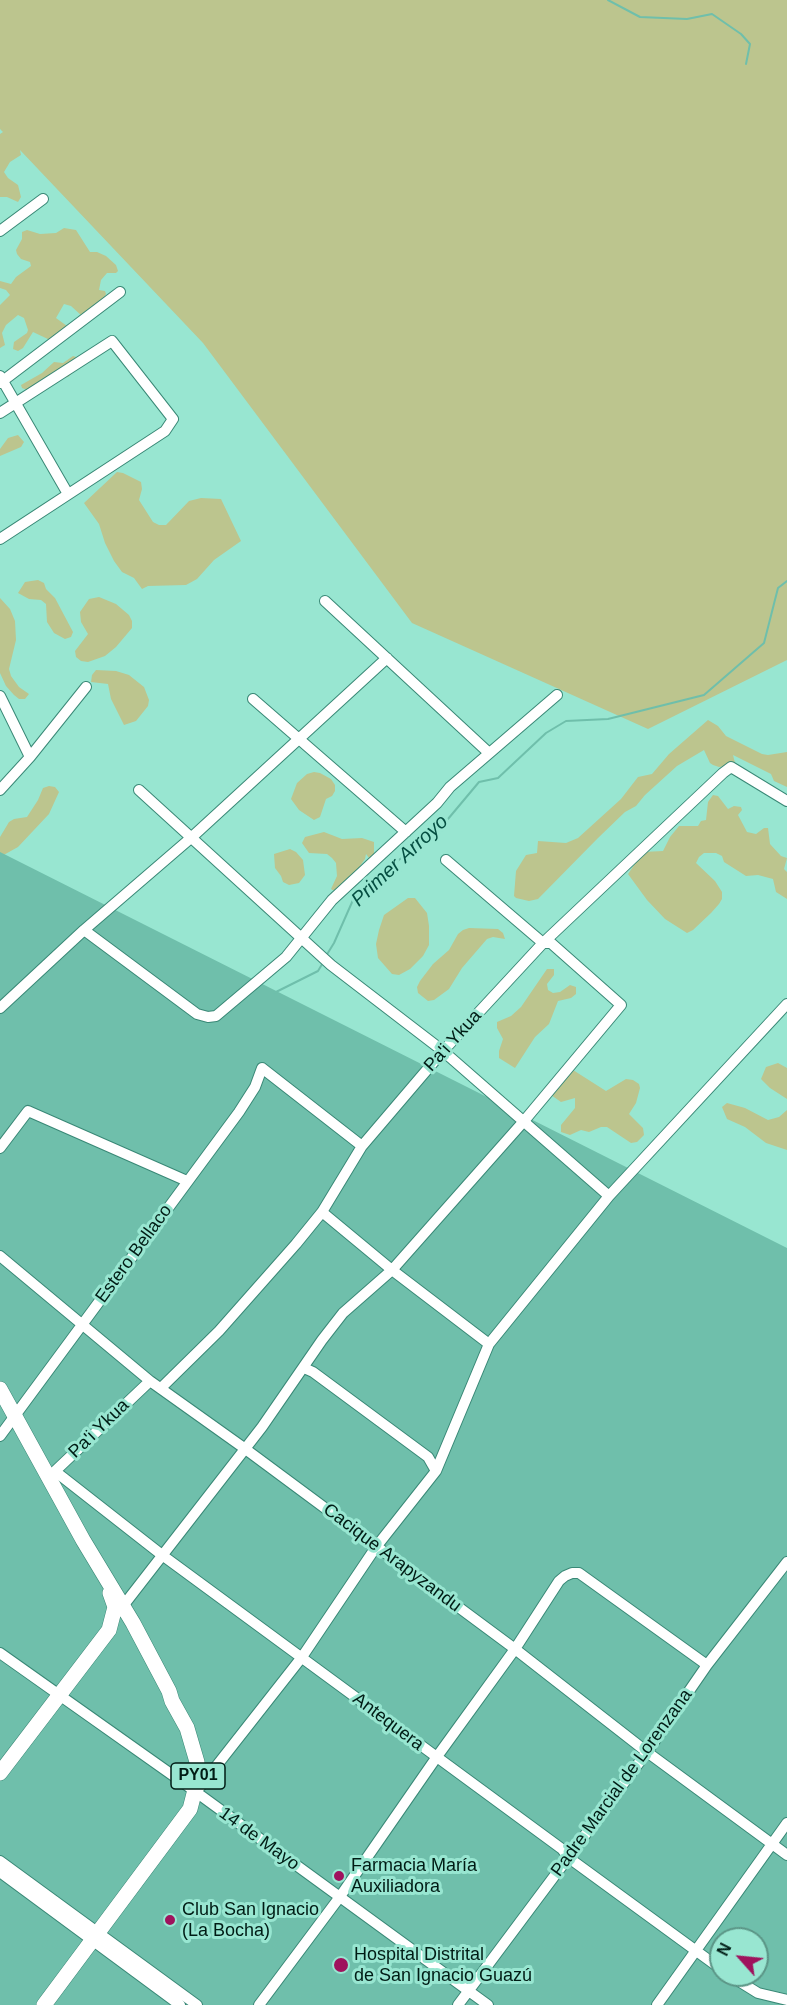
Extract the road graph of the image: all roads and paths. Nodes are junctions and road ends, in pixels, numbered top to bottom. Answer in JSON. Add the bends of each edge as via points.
{"nodes":[{"id":1,"x":43,"y":198,"type":"dead end"},
{"id":2,"x":0,"y":231,"type":"edge"},
{"id":3,"x":120,"y":292,"type":"dead end"},
{"id":4,"x":1,"y":380,"type":"edge"},
{"id":5,"x":15,"y":403,"type":"junction"},
{"id":6,"x":0,"y":413,"type":"edge"},
{"id":7,"x":68,"y":494,"type":"junction"},
{"id":8,"x":0,"y":539,"type":"edge"},
{"id":9,"x":325,"y":601,"type":"dead end"},
{"id":10,"x":387,"y":658,"type":"junction"},
{"id":11,"x":86,"y":687,"type":"dead end"},
{"id":12,"x":557,"y":695,"type":"dead end"},
{"id":13,"x":0,"y":696,"type":"edge"},
{"id":14,"x":253,"y":699,"type":"dead end"},
{"id":15,"x":299,"y":739,"type":"junction"},
{"id":16,"x":489,"y":753,"type":"junction"},
{"id":17,"x":30,"y":757,"type":"junction"},
{"id":18,"x":0,"y":790,"type":"edge"},
{"id":19,"x":140,"y":790,"type":"dead end"},
{"id":20,"x":787,"y":801,"type":"edge"},
{"id":21,"x":406,"y":832,"type":"junction"},
{"id":22,"x":192,"y":837,"type":"junction"},
{"id":23,"x":446,"y":860,"type":"dead end"},
{"id":24,"x":84,"y":930,"type":"junction"},
{"id":25,"x":301,"y":938,"type":"junction"},
{"id":26,"x":543,"y":944,"type":"junction"},
{"id":27,"x":787,"y":1004,"type":"edge"},
{"id":28,"x":0,"y":1008,"type":"edge"},
{"id":29,"x":443,"y":1051,"type":"junction"},
{"id":30,"x":524,"y":1121,"type":"junction"},
{"id":31,"x":362,"y":1146,"type":"junction"},
{"id":32,"x":0,"y":1148,"type":"edge"},
{"id":33,"x":186,"y":1181,"type":"junction"},
{"id":34,"x":609,"y":1196,"type":"junction"},
{"id":35,"x":322,"y":1212,"type":"junction"},
{"id":36,"x":0,"y":1256,"type":"edge"},
{"id":37,"x":392,"y":1269,"type":"junction"},
{"id":38,"x":83,"y":1325,"type":"junction"},
{"id":39,"x":489,"y":1344,"type":"junction"},
{"id":40,"x":303,"y":1368,"type":"junction"},
{"id":41,"x":150,"y":1381,"type":"junction"},
{"id":42,"x":160,"y":1388,"type":"junction"},
{"id":43,"x":0,"y":1389,"type":"edge"},
{"id":44,"x":16,"y":1417,"type":"junction"},
{"id":45,"x":0,"y":1436,"type":"edge"},
{"id":46,"x":244,"y":1448,"type":"junction"},
{"id":47,"x":436,"y":1471,"type":"junction"},
{"id":48,"x":52,"y":1474,"type":"junction"},
{"id":49,"x":83,"y":1540,"type":"junction"},
{"id":50,"x":376,"y":1547,"type":"junction"},
{"id":51,"x":162,"y":1556,"type":"junction"},
{"id":52,"x":787,"y":1562,"type":"edge"},
{"id":53,"x":123,"y":1606,"type":"junction"},
{"id":54,"x":109,"y":1630,"type":"junction"},
{"id":55,"x":514,"y":1649,"type":"junction"},
{"id":56,"x":0,"y":1653,"type":"edge"},
{"id":57,"x":302,"y":1657,"type":"junction"},
{"id":58,"x":707,"y":1665,"type":"junction"},
{"id":59,"x":60,"y":1695,"type":"junction"},
{"id":60,"x":172,"y":1701,"type":"junction"},
{"id":61,"x":647,"y":1752,"type":"junction"},
{"id":62,"x":436,"y":1758,"type":"junction"},
{"id":63,"x":0,"y":1773,"type":"edge"},
{"id":64,"x":196,"y":1792,"type":"junction"},
{"id":65,"x":787,"y":1823,"type":"edge"},
{"id":66,"x":772,"y":1844,"type":"junction"},
{"id":67,"x":787,"y":1855,"type":"edge"},
{"id":68,"x":569,"y":1858,"type":"junction"},
{"id":69,"x":0,"y":1861,"type":"edge"},
{"id":70,"x":0,"y":1872,"type":"edge"},
{"id":71,"x":339,"y":1898,"type":"junction"},
{"id":72,"x":95,"y":1936,"type":"junction"},
{"id":73,"x":695,"y":1951,"type":"junction"},
{"id":74,"x":709,"y":1961,"type":"edge"},
{"id":75,"x":748,"y":1987,"type":"edge"},
{"id":76,"x":468,"y":1990,"type":"junction"},
{"id":77,"x":787,"y":2000,"type":"edge"},
{"id":78,"x":44,"y":2005,"type":"edge"},
{"id":79,"x":180,"y":2005,"type":"edge"},
{"id":80,"x":197,"y":2005,"type":"edge"},
{"id":81,"x":259,"y":2005,"type":"edge"},
{"id":82,"x":458,"y":2005,"type":"edge"},
{"id":83,"x":488,"y":2005,"type":"edge"},
{"id":84,"x":657,"y":2005,"type":"edge"}],
"edges":[{"from":1,"to":2,"type":"street"},
{"from":3,"to":4,"type":"street"},
{"from":4,"to":5,"type":"street"},
{"from":5,"to":6,"type":"street"},
{"from":5,"to":7,"type":"street"},
{"from":5,"to":7,"type":"street","via":[[112,340],[173,419],[165,431]]},
{"from":7,"to":8,"type":"street"},
{"from":9,"to":10,"type":"street"},
{"from":10,"to":15,"type":"street"},
{"from":10,"to":16,"type":"street"},
{"from":11,"to":17,"type":"street"},
{"from":12,"to":16,"type":"street"},
{"from":13,"to":17,"type":"street"},
{"from":14,"to":15,"type":"street"},
{"from":15,"to":21,"type":"street"},
{"from":15,"to":22,"type":"street"},
{"from":16,"to":21,"type":"street"},
{"from":17,"to":18,"type":"street"},
{"from":19,"to":22,"type":"street"},
{"from":20,"to":26,"type":"street","name":"Pa'i Ykua","via":[[731,767]]},
{"from":21,"to":25,"type":"street","via":[[332,900]]},
{"from":22,"to":24,"type":"street"},
{"from":22,"to":25,"type":"street"},
{"from":23,"to":26,"type":"street"},
{"from":24,"to":25,"type":"street","via":[[197,1014],[208,1017],[216,1016],[286,957]]},
{"from":24,"to":28,"type":"street"},
{"from":25,"to":29,"type":"street"},
{"from":26,"to":29,"type":"street","name":"Pa'i Ykua"},
{"from":26,"to":30,"type":"street","via":[[551,943],[621,1005]]},
{"from":27,"to":34,"type":"street"},
{"from":29,"to":30,"type":"street"},
{"from":29,"to":31,"type":"street","name":"Pa'i Ykua"},
{"from":30,"to":34,"type":"street"},
{"from":30,"to":37,"type":"street"},
{"from":31,"to":33,"type":"street","name":"Estero Bellaco","via":[[262,1068],[239,1112]]},
{"from":31,"to":35,"type":"street","name":"Pa'i Ykua"},
{"from":32,"to":33,"type":"street","via":[[28,1111]]},
{"from":33,"to":38,"type":"street","name":"Estero Bellaco"},
{"from":34,"to":39,"type":"street"},
{"from":35,"to":37,"type":"street"},
{"from":35,"to":42,"type":"street","name":"Pa'i Ykua","via":[[219,1331]]},
{"from":36,"to":38,"type":"street","name":"Cacique Arapyzandu"},
{"from":37,"to":39,"type":"street"},
{"from":37,"to":40,"type":"street","via":[[343,1313]]},
{"from":38,"to":41,"type":"street","name":"Cacique Arapyzandu"},
{"from":38,"to":44,"type":"street","name":"Estero Bellaco"},
{"from":39,"to":47,"type":"street"},
{"from":40,"to":46,"type":"street"},
{"from":40,"to":47,"type":"street","via":[[428,1457]]},
{"from":41,"to":42,"type":"street","name":"Cacique Arapyzandu"},
{"from":41,"to":48,"type":"street","name":"Pa'i Ykua"},
{"from":42,"to":46,"type":"street","name":"Cacique Arapyzandu"},
{"from":43,"to":44,"type":"highway","number":"PY01"},
{"from":44,"to":45,"type":"street","name":"Estero Bellaco"},
{"from":44,"to":48,"type":"highway","number":"PY01"},
{"from":46,"to":50,"type":"street","name":"Cacique Arapyzandu"},
{"from":46,"to":51,"type":"street"},
{"from":47,"to":50,"type":"street"},
{"from":48,"to":49,"type":"highway","number":"PY01"},
{"from":48,"to":51,"type":"street","name":"Antequera"},
{"from":49,"to":53,"type":"highway","number":"PY01"},
{"from":49,"to":54,"type":"highway","via":[[115,1607]]},
{"from":50,"to":55,"type":"street","name":"Cacique Arapyzandu"},
{"from":50,"to":57,"type":"street"},
{"from":51,"to":53,"type":"street"},
{"from":51,"to":57,"type":"street","name":"Antequera"},
{"from":52,"to":58,"type":"street","name":"Padre Marcial de Lorenzana"},
{"from":53,"to":60,"type":"highway","number":"PY01"},
{"from":54,"to":59,"type":"highway"},
{"from":54,"to":60,"type":"highway","via":[[123,1627],[132,1634]]},
{"from":55,"to":58,"type":"street","via":[[559,1581],[579,1573]]},
{"from":55,"to":61,"type":"street","name":"Cacique Arapyzandu"},
{"from":55,"to":62,"type":"street"},
{"from":56,"to":59,"type":"street","name":"14 de Mayo"},
{"from":57,"to":62,"type":"street","name":"Antequera"},
{"from":57,"to":64,"type":"street"},
{"from":58,"to":61,"type":"street","name":"Padre Marcial de Lorenzana"},
{"from":59,"to":63,"type":"highway"},
{"from":59,"to":64,"type":"street","name":"14 de Mayo"},
{"from":60,"to":64,"type":"highway","number":"PY01","via":[[194,1748]]},
{"from":61,"to":66,"type":"street","name":"Cacique Arapyzandu"},
{"from":61,"to":68,"type":"street","name":"Padre Marcial de Lorenzana"},
{"from":62,"to":68,"type":"street","name":"Antequera"},
{"from":62,"to":71,"type":"street"},
{"from":64,"to":71,"type":"street","name":"14 de Mayo"},
{"from":64,"to":72,"type":"highway","number":"PY01","via":[[190,1809]]},
{"from":65,"to":66,"type":"street"},
{"from":66,"to":67,"type":"street","name":"Cacique Arapyzandu"},
{"from":66,"to":73,"type":"street"},
{"from":68,"to":73,"type":"street","name":"Antequera"},
{"from":68,"to":76,"type":"street","name":"Padre Marcial de Lorenzana"},
{"from":69,"to":72,"type":"street"},
{"from":70,"to":72,"type":"street"},
{"from":71,"to":76,"type":"street","name":"14 de Mayo"},
{"from":71,"to":81,"type":"street"},
{"from":72,"to":78,"type":"highway","number":"PY01"},
{"from":72,"to":79,"type":"street"},
{"from":72,"to":80,"type":"street"},
{"from":73,"to":74,"type":"street","name":"Antequera"},
{"from":73,"to":84,"type":"street"},
{"from":75,"to":77,"type":"street"},
{"from":76,"to":82,"type":"street","name":"Padre Marcial de Lorenzana"},
{"from":76,"to":83,"type":"street","name":"14 de Mayo"}]}
